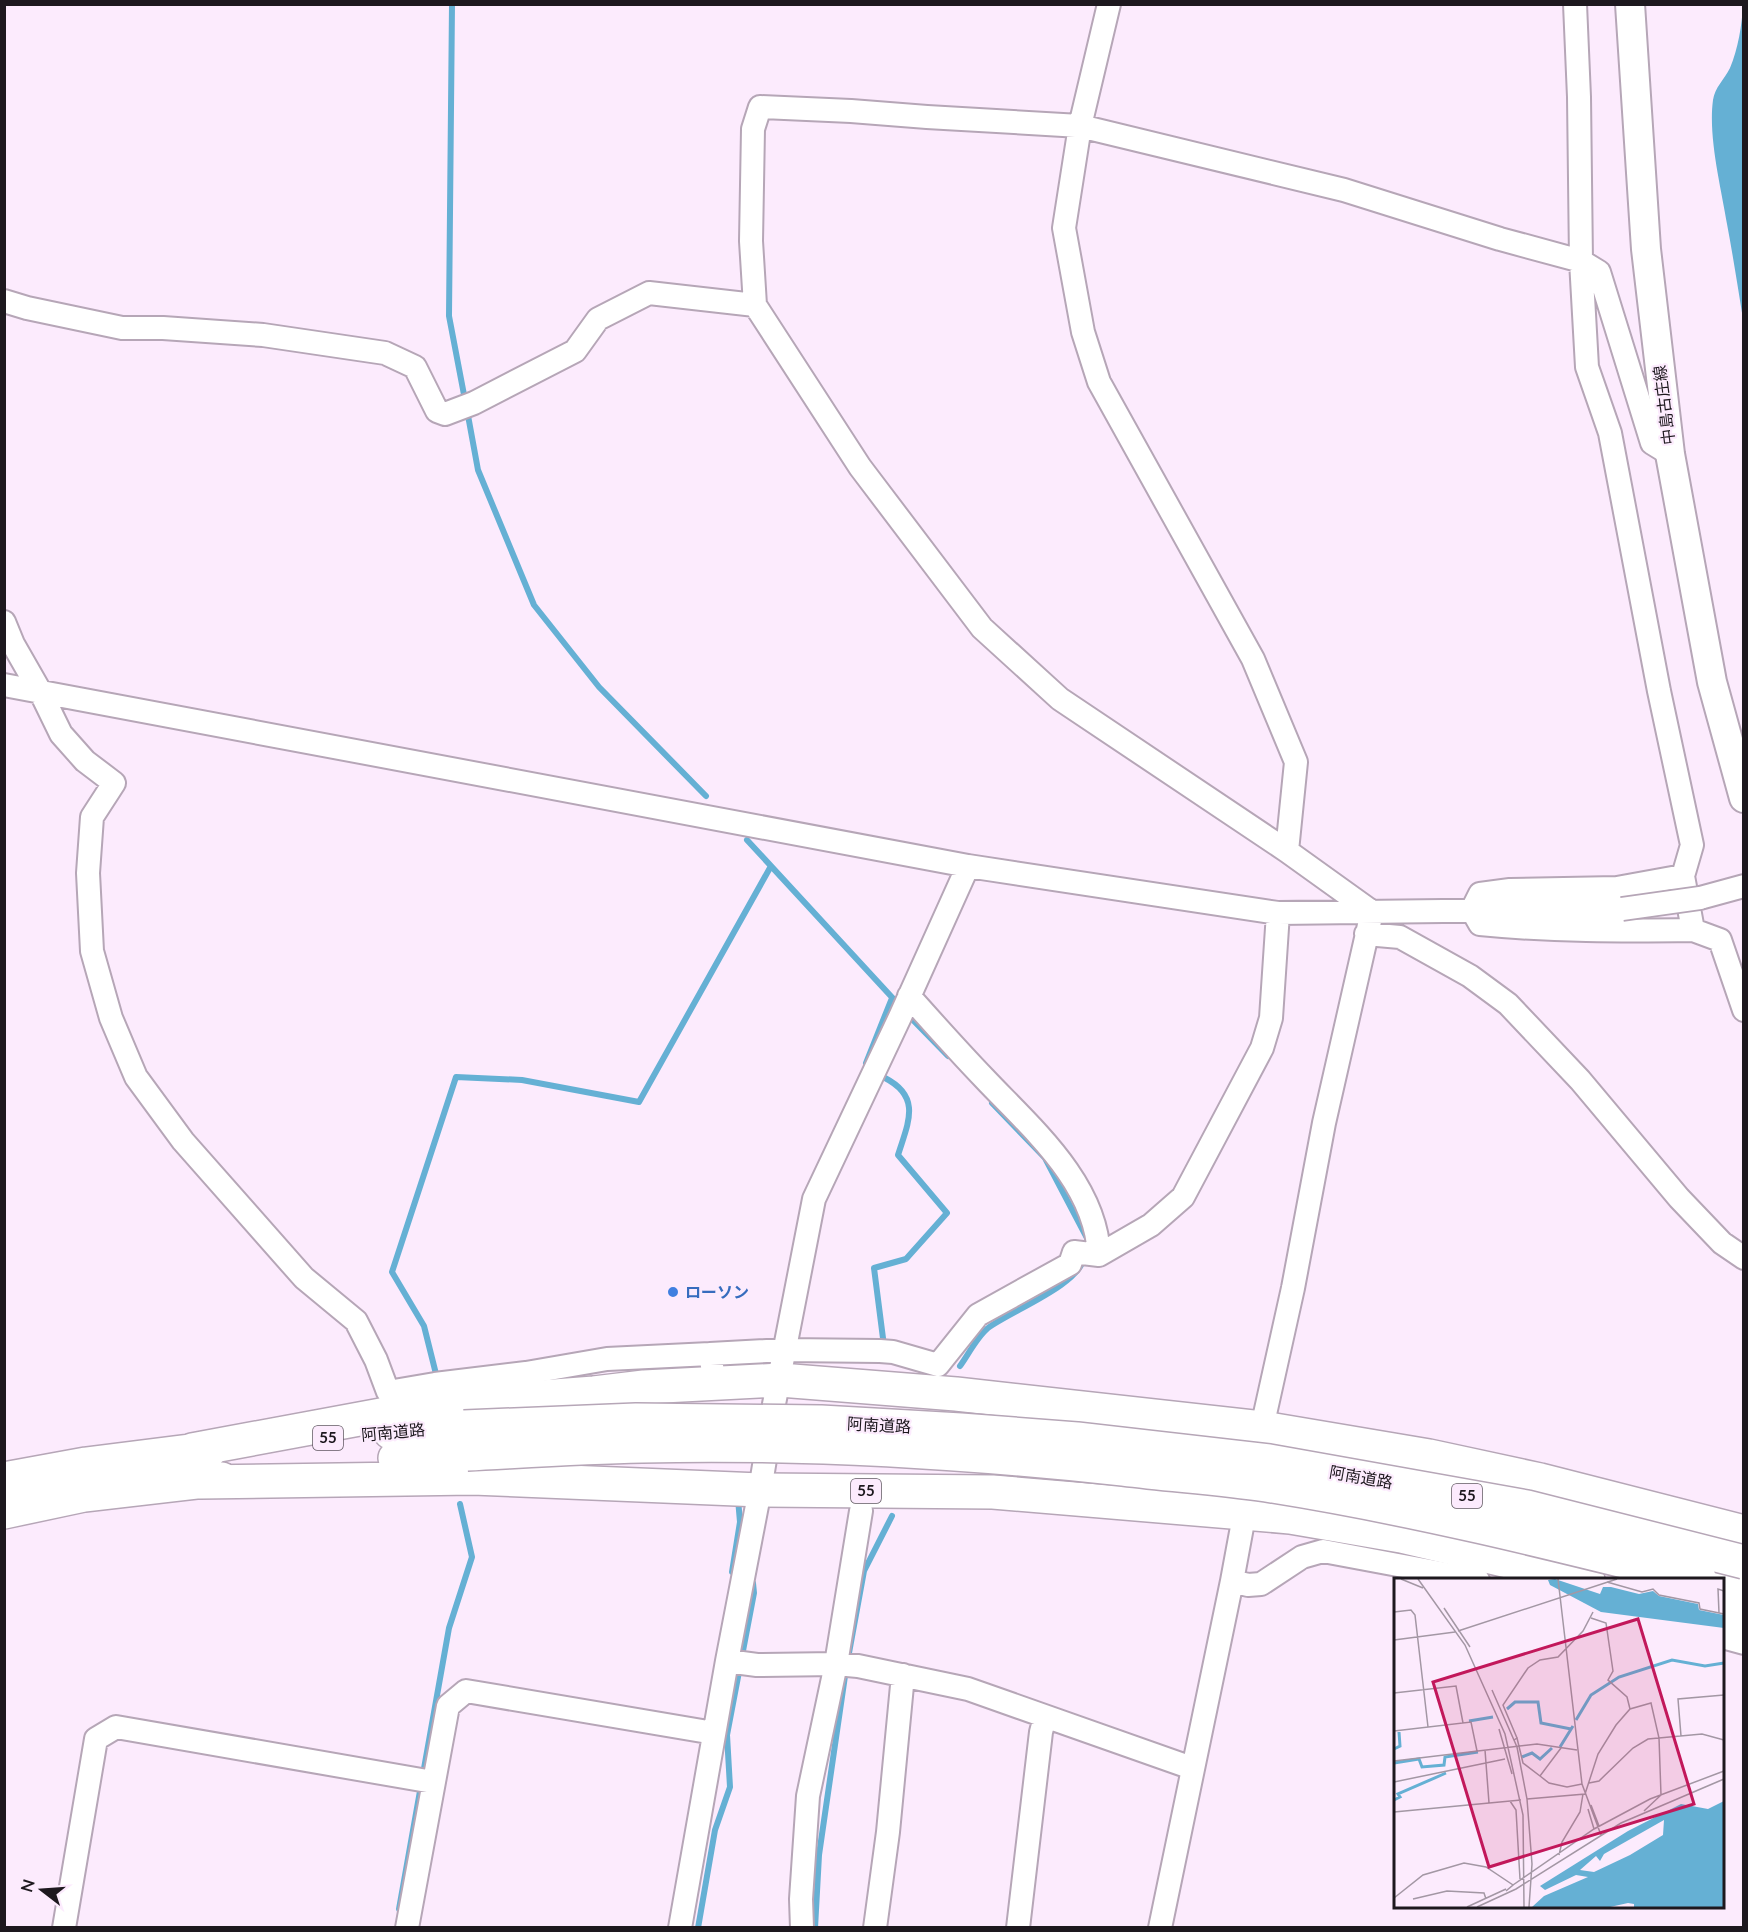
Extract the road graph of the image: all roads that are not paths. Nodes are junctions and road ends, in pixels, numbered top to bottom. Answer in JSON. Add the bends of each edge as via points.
{"nodes":[{"id":1,"x":1109,"y":4,"type":"edge"},
{"id":2,"x":1575,"y":4,"type":"edge"},
{"id":3,"x":1630,"y":4,"type":"edge"},
{"id":4,"x":1080,"y":126,"type":"junction"},
{"id":5,"x":1581,"y":261,"type":"junction"},
{"id":6,"x":4,"y":301,"type":"edge"},
{"id":7,"x":755,"y":305,"type":"junction"},
{"id":8,"x":1670,"y":454,"type":"junction"},
{"id":9,"x":4,"y":622,"type":"edge"},
{"id":10,"x":4,"y":685,"type":"edge"},
{"id":11,"x":41,"y":693,"type":"junction"},
{"id":12,"x":1743,"y":798,"type":"edge"},
{"id":13,"x":1287,"y":851,"type":"junction"},
{"id":14,"x":968,"y":866,"type":"junction"},
{"id":15,"x":1683,"y":876,"type":"junction"},
{"id":16,"x":1743,"y":886,"type":"edge"},
{"id":17,"x":1472,"y":910,"type":"junction"},
{"id":18,"x":1278,"y":913,"type":"junction"},
{"id":19,"x":1369,"y":923,"type":"junction"},
{"id":20,"x":1693,"y":930,"type":"junction"},
{"id":21,"x":906,"y":1005,"type":"junction"},
{"id":22,"x":1743,"y":1010,"type":"edge"},
{"id":23,"x":1090,"y":1254,"type":"junction"},
{"id":24,"x":1743,"y":1258,"type":"edge"},
{"id":25,"x":783,"y":1365,"type":"junction"},
{"id":26,"x":713,"y":1369,"type":"junction"},
{"id":27,"x":1262,"y":1428,"type":"junction"},
{"id":28,"x":465,"y":1440,"type":"junction"},
{"id":29,"x":192,"y":1450,"type":"junction"},
{"id":30,"x":4,"y":1479,"type":"edge"},
{"id":31,"x":200,"y":1482,"type":"junction"},
{"id":32,"x":760,"y":1490,"type":"junction"},
{"id":33,"x":861,"y":1511,"type":"dead end"},
{"id":34,"x":4,"y":1512,"type":"edge"},
{"id":35,"x":1245,"y":1512,"type":"junction"},
{"id":36,"x":1743,"y":1532,"type":"edge"},
{"id":37,"x":1743,"y":1562,"type":"edge"},
{"id":38,"x":1467,"y":1578,"type":"edge"},
{"id":39,"x":1580,"y":1578,"type":"edge"},
{"id":40,"x":1692,"y":1578,"type":"edge"},
{"id":41,"x":1232,"y":1581,"type":"junction"},
{"id":42,"x":1724,"y":1587,"type":"edge"},
{"id":43,"x":1743,"y":1592,"type":"edge"},
{"id":44,"x":1724,"y":1619,"type":"edge"},
{"id":45,"x":1743,"y":1624,"type":"edge"},
{"id":46,"x":1724,"y":1638,"type":"edge"},
{"id":47,"x":1743,"y":1643,"type":"edge"},
{"id":48,"x":736,"y":1662,"type":"junction"},
{"id":49,"x":845,"y":1665,"type":"junction"},
{"id":50,"x":903,"y":1675,"type":"junction"},
{"id":51,"x":1045,"y":1717,"type":"junction"},
{"id":52,"x":714,"y":1733,"type":"junction"},
{"id":53,"x":1192,"y":1768,"type":"junction"},
{"id":54,"x":426,"y":1781,"type":"junction"},
{"id":55,"x":64,"y":1928,"type":"edge"},
{"id":56,"x":407,"y":1928,"type":"edge"},
{"id":57,"x":680,"y":1928,"type":"edge"},
{"id":58,"x":802,"y":1928,"type":"edge"},
{"id":59,"x":875,"y":1928,"type":"edge"},
{"id":60,"x":1018,"y":1928,"type":"edge"},
{"id":61,"x":1160,"y":1928,"type":"edge"}],
"edges":[{"from":1,"to":4,"type":"street"},
{"from":2,"to":5,"type":"street"},
{"from":3,"to":8,"type":"main road","name":"中島古庄線","via":[[1646,249]]},
{"from":4,"to":5,"type":"street","via":[[1344,190]]},
{"from":4,"to":7,"type":"street","via":[[760,108],[753,129],[751,241]]},
{"from":4,"to":13,"type":"street","via":[[1064,228],[1083,332],[1099,382],[1253,659],[1296,762]]},
{"from":5,"to":8,"type":"street","via":[[1599,272],[1652,442]]},
{"from":5,"to":15,"type":"street","via":[[1587,367],[1611,433],[1692,845]]},
{"from":6,"to":7,"type":"street","via":[[122,328],[263,335],[385,353],[415,367],[437,411],[445,414],[575,351],[598,319],[649,293]]},
{"from":7,"to":13,"type":"street","via":[[860,467],[982,628],[1060,699]]},
{"from":8,"to":12,"type":"main road","name":"中島古庄線","via":[[1712,682]]},
{"from":9,"to":11,"type":"street"},
{"from":10,"to":11,"type":"street"},
{"from":11,"to":14,"type":"street"},
{"from":11,"to":26,"type":"street","via":[[61,734],[85,761],[114,783],[92,817],[87,873],[92,951],[111,1018],[136,1077],[183,1141],[304,1278],[356,1321],[388,1392],[607,1359]]},
{"from":13,"to":19,"type":"street"},
{"from":14,"to":18,"type":"street"},
{"from":14,"to":21,"type":"street"},
{"from":15,"to":17,"type":"street","via":[[1617,888],[1480,894]]},
{"from":15,"to":20,"type":"street"},
{"from":16,"to":17,"type":"street","bridge":true,"via":[[1700,898],[1622,909]]},
{"from":17,"to":19,"type":"street"},
{"from":17,"to":20,"type":"street","via":[[1480,924],[1509,927]]},
{"from":18,"to":19,"type":"street"},
{"from":18,"to":23,"type":"street","via":[[1271,1018],[1262,1047],[1183,1197],[1151,1225]]},
{"from":19,"to":24,"type":"street","via":[[1470,976],[1508,1004],[1580,1080],[1679,1198],[1722,1243]]},
{"from":19,"to":27,"type":"street"},
{"from":20,"to":22,"type":"street","via":[[1720,940]]},
{"from":21,"to":23,"type":"street","via":[[1068,1170],[1098,1235]]},
{"from":21,"to":25,"type":"street","via":[[814,1199]]},
{"from":23,"to":25,"type":"street","via":[[1074,1252],[1070,1264],[978,1315],[938,1365],[886,1351]]},
{"from":25,"to":26,"type":"highway","number":"55"},
{"from":25,"to":27,"type":"highway","number":"55","via":[[956,1394]]},
{"from":25,"to":32,"type":"street"},
{"from":26,"to":29,"type":"highway","number":"55","via":[[644,1387],[435,1405]]},
{"from":27,"to":35,"type":"street"},
{"from":27,"to":36,"type":"highway","number":"55","via":[[1429,1456]]},
{"from":28,"to":29,"type":"highway","name":"阿南道路","number":"55"},
{"from":28,"to":31,"type":"highway","name":"阿南道路","number":"55","via":[[379,1459]]},
{"from":28,"to":37,"type":"highway","name":"阿南道路","number":"55","bridge":true,"via":[[636,1420],[821,1422],[1077,1439],[1269,1461],[1504,1503]]},
{"from":28,"to":40,"type":"highway","name":"阿南道路","number":"55","bridge":true,"via":[[818,1447],[958,1454],[1263,1485],[1388,1506]]},
{"from":29,"to":30,"type":"highway","name":"阿南道路","number":"55"},
{"from":31,"to":32,"type":"highway","number":"55","via":[[473,1478]]},
{"from":31,"to":34,"type":"highway","name":"阿南道路","number":"55","via":[[84,1495]]},
{"from":32,"to":35,"type":"highway","number":"55","via":[[993,1492]]},
{"from":32,"to":48,"type":"street"},
{"from":33,"to":49,"type":"street"},
{"from":35,"to":39,"type":"highway","number":"55","via":[[1401,1536]]},
{"from":35,"to":41,"type":"street"},
{"from":38,"to":41,"type":"street","via":[[1323,1551],[1302,1557],[1261,1584]]},
{"from":41,"to":53,"type":"street"},
{"from":42,"to":43,"type":"highway"},
{"from":44,"to":45,"type":"highway"},
{"from":46,"to":47,"type":"street"},
{"from":48,"to":49,"type":"street"},
{"from":48,"to":52,"type":"street"},
{"from":49,"to":50,"type":"street"},
{"from":49,"to":58,"type":"street","via":[[808,1796]]},
{"from":50,"to":51,"type":"street","via":[[968,1689]]},
{"from":50,"to":59,"type":"street"},
{"from":51,"to":53,"type":"street"},
{"from":51,"to":60,"type":"street"},
{"from":52,"to":54,"type":"street","via":[[466,1691],[448,1706]]},
{"from":52,"to":57,"type":"street"},
{"from":53,"to":61,"type":"street"},
{"from":54,"to":55,"type":"street","via":[[116,1727],[96,1739]]},
{"from":54,"to":56,"type":"street"}]}
